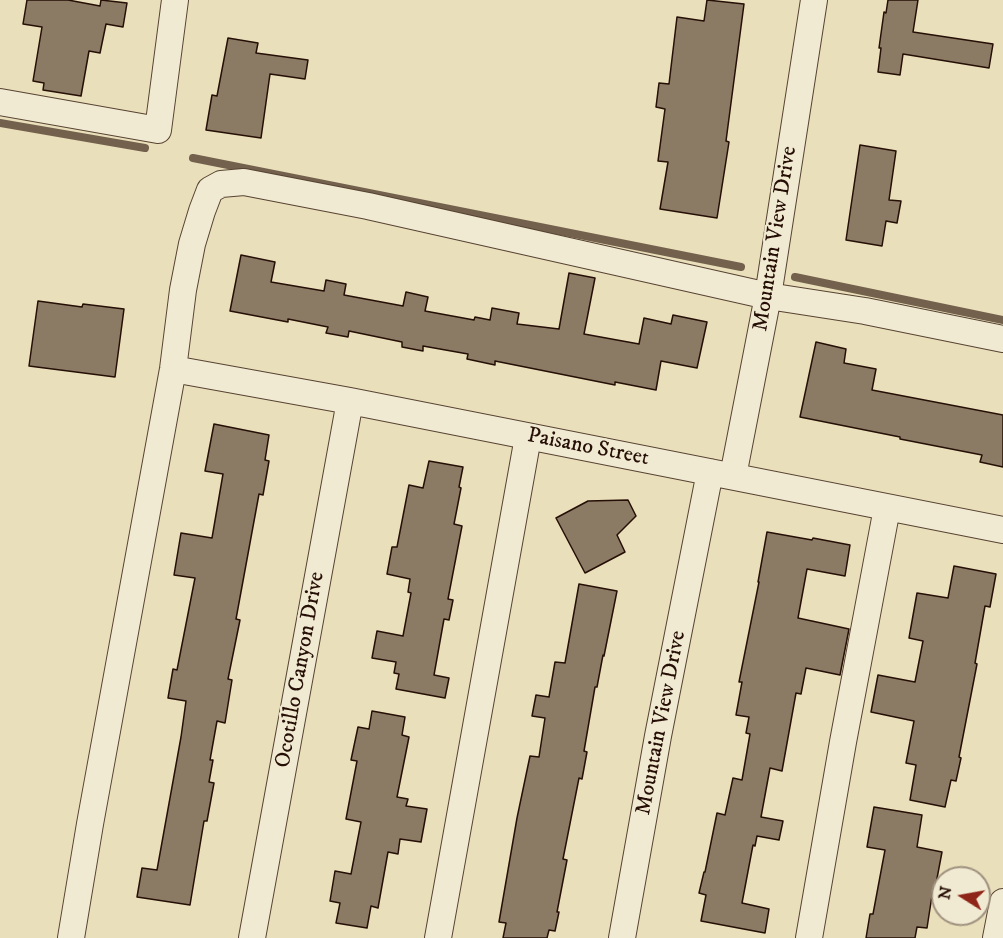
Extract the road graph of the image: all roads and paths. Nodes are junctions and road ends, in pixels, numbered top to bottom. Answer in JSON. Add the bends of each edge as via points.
{"nodes":[{"id":1,"x":175,"y":0,"type":"edge"},
{"id":2,"x":814,"y":0,"type":"edge"},
{"id":3,"x":0,"y":102,"type":"edge"},
{"id":4,"x":768,"y":296,"type":"junction"},
{"id":5,"x":1003,"y":339,"type":"edge"},
{"id":6,"x":173,"y":369,"type":"junction"},
{"id":7,"x":350,"y":401,"type":"junction"},
{"id":8,"x":528,"y":436,"type":"junction"},
{"id":9,"x":721,"y":474,"type":"junction"},
{"id":10,"x":887,"y":508,"type":"junction"},
{"id":11,"x":1003,"y":531,"type":"edge"},
{"id":12,"x":1003,"y":902,"type":"edge"},
{"id":13,"x":75,"y":937,"type":"edge"},
{"id":14,"x":252,"y":938,"type":"edge"},
{"id":15,"x":438,"y":938,"type":"edge"},
{"id":16,"x":622,"y":938,"type":"edge"},
{"id":17,"x":808,"y":938,"type":"edge"},
{"id":18,"x":996,"y":938,"type":"edge"}],
"edges":[{"from":1,"to":3,"type":"street","via":[[158,130]]},
{"from":2,"to":4,"type":"street","name":"Mountain View Drive"},
{"from":4,"to":5,"type":"street"},
{"from":4,"to":6,"type":"street","via":[[368,206],[244,182],[220,184],[210,190],[192,244]]},
{"from":4,"to":9,"type":"street","name":"Mountain View Drive"},
{"from":6,"to":7,"type":"street","name":"Paisano Street"},
{"from":6,"to":13,"type":"street","via":[[90,824]]},
{"from":7,"to":8,"type":"street","name":"Paisano Street"},
{"from":7,"to":14,"type":"street","name":"Ocotillo Canyon Drive"},
{"from":8,"to":9,"type":"street","name":"Paisano Street"},
{"from":8,"to":15,"type":"street"},
{"from":9,"to":10,"type":"street","name":"Paisano Street"},
{"from":9,"to":16,"type":"street","name":"Mountain View Drive","via":[[658,736]]},
{"from":10,"to":11,"type":"street","name":"Paisano Street"},
{"from":10,"to":17,"type":"street"},
{"from":12,"to":18,"type":"street"}]}
